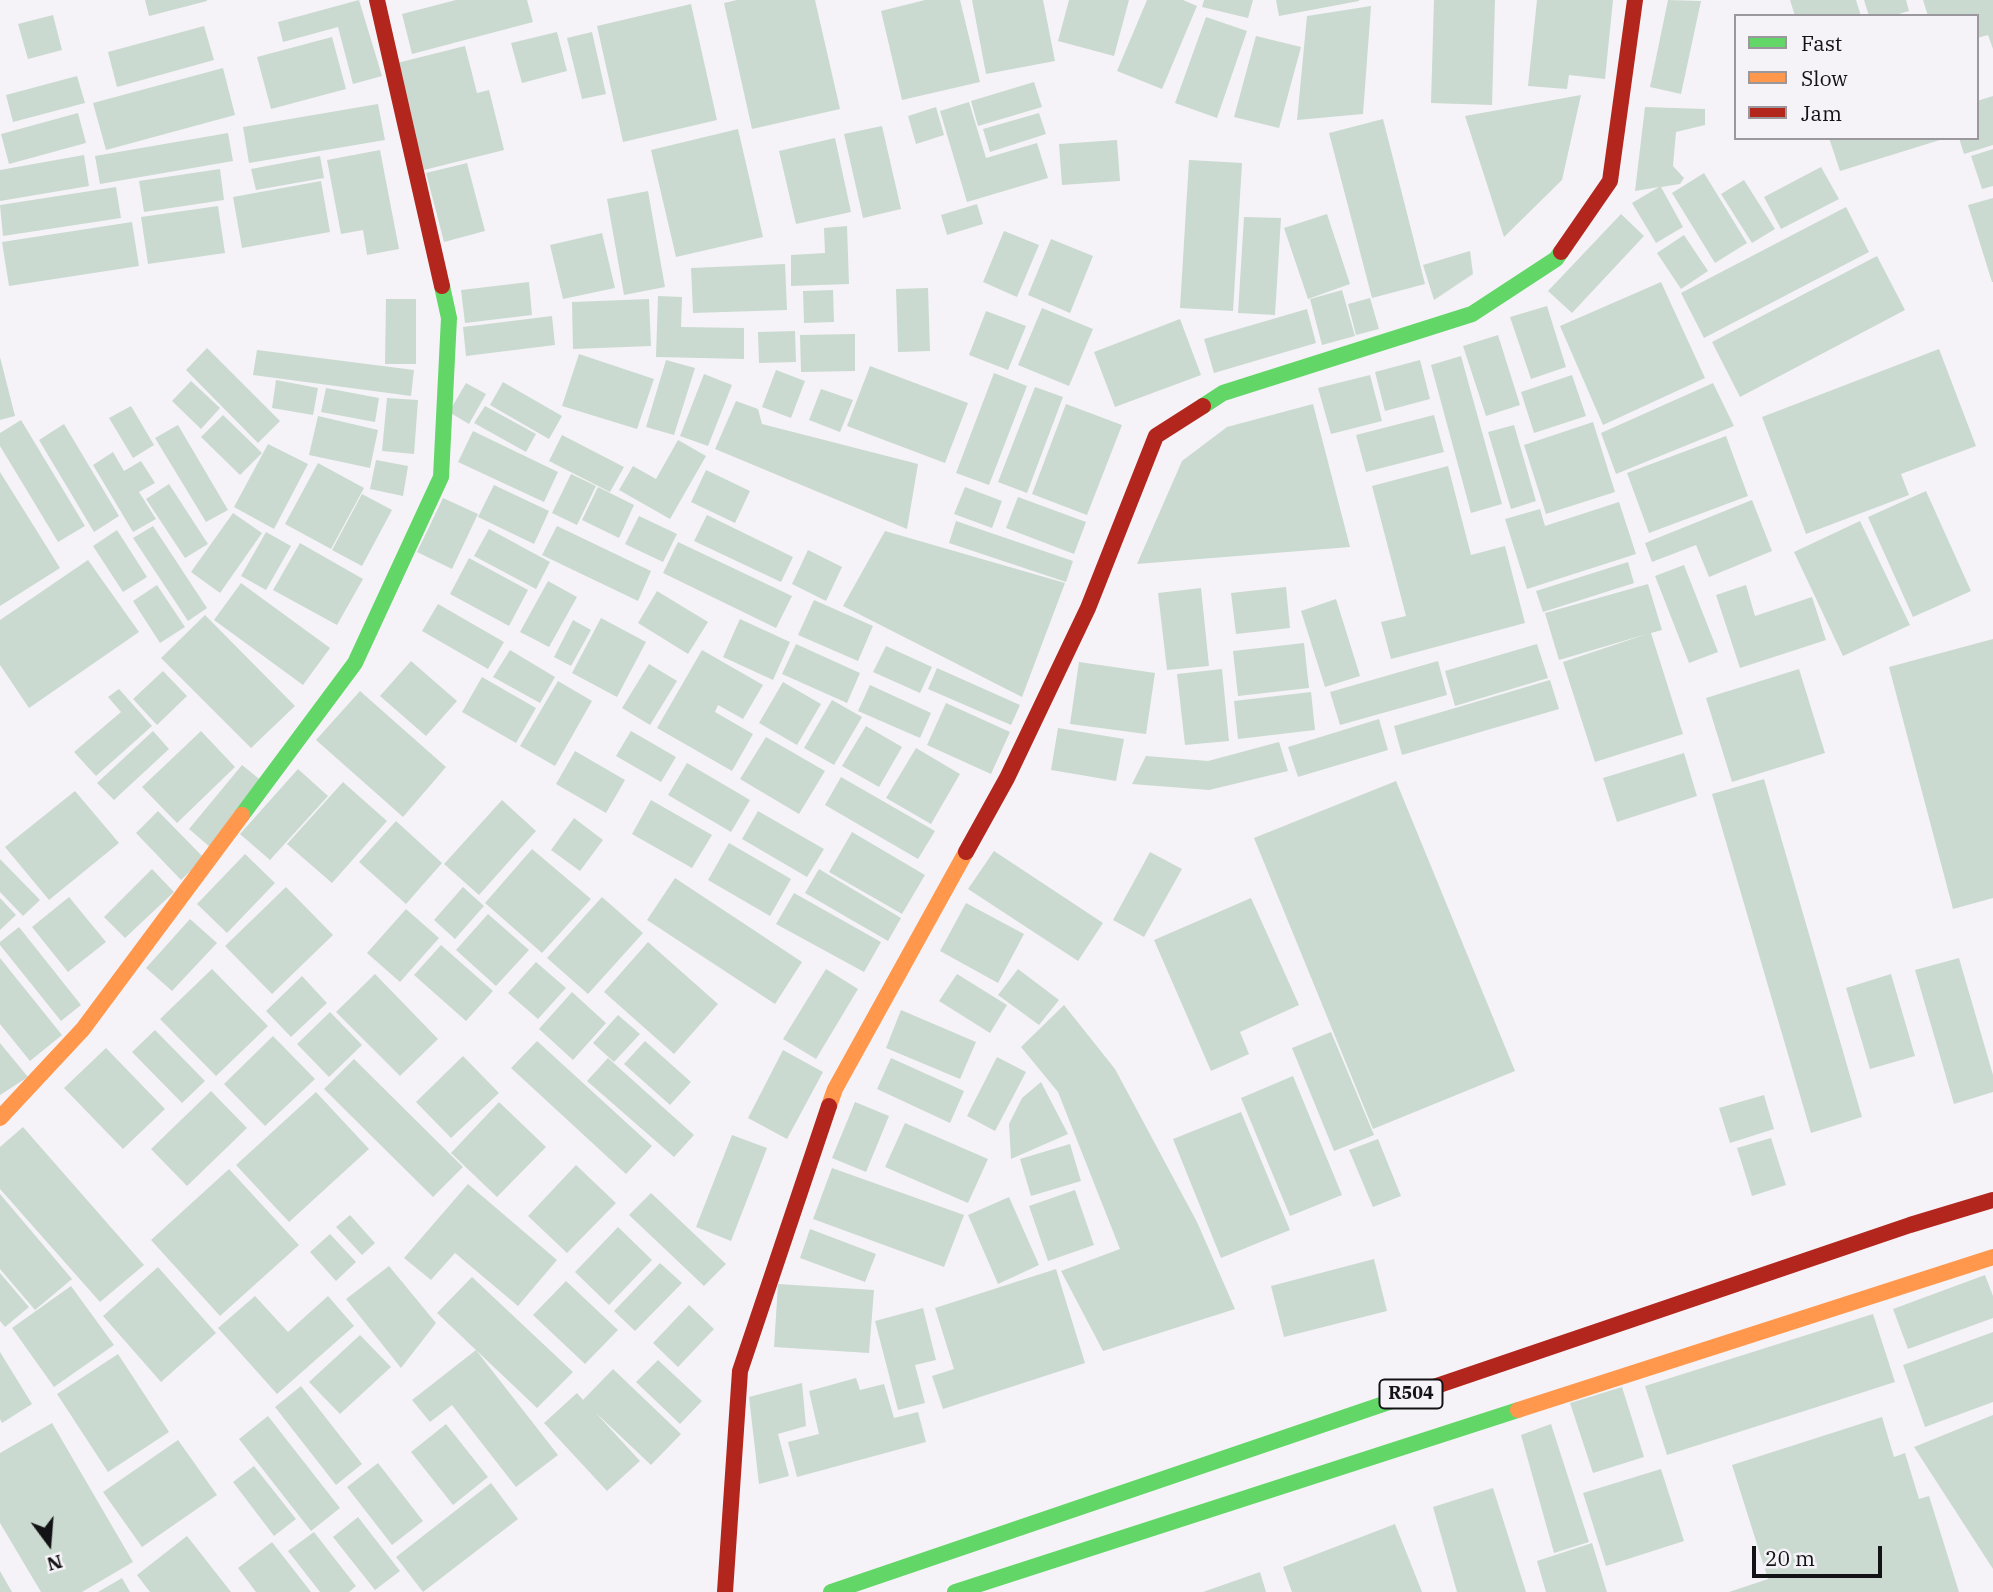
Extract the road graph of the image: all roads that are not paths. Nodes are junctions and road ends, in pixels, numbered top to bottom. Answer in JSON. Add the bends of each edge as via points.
{"nodes":[{"id":1,"x":377,"y":0,"type":"edge"},
{"id":2,"x":1635,"y":0,"type":"edge"},
{"id":3,"x":0,"y":1118,"type":"edge"},
{"id":4,"x":1993,"y":1200,"type":"edge"},
{"id":5,"x":1993,"y":1257,"type":"edge"},
{"id":6,"x":725,"y":1592,"type":"edge"},
{"id":7,"x":831,"y":1592,"type":"edge"},
{"id":8,"x":955,"y":1592,"type":"edge"}],
"edges":[{"from":1,"to":3,"type":"main road","via":[[449,318],[441,477],[355,663],[83,1029]]},
{"from":2,"to":6,"type":"main road","via":[[1610,181],[1556,260],[1472,314],[1223,393],[1156,436],[1088,608],[1013,766],[835,1089],[740,1371]]},
{"from":4,"to":7,"type":"main road","number":"R504"},
{"from":5,"to":8,"type":"main road","number":"R504"}]}
